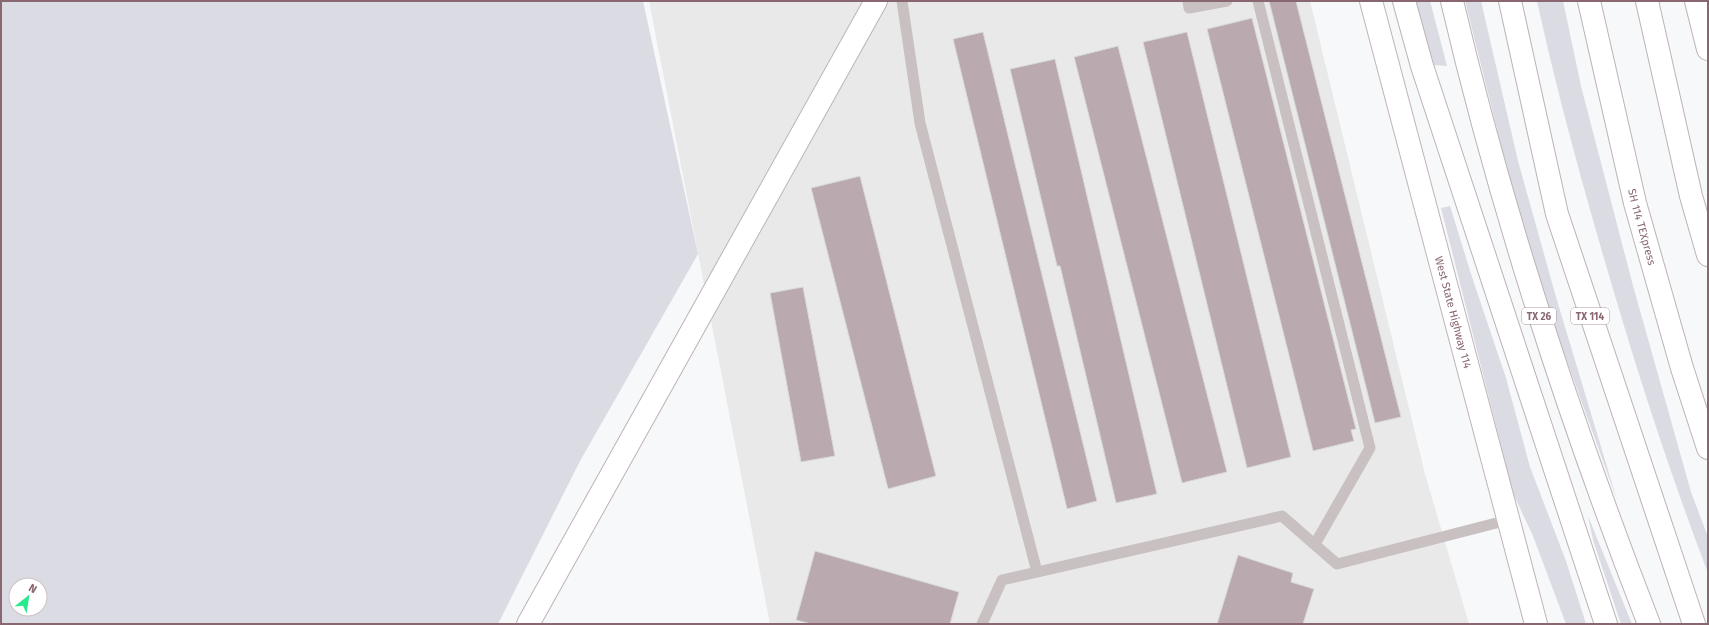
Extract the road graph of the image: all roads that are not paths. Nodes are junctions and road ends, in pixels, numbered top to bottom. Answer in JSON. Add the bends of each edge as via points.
{"nodes":[{"id":1,"x":876,"y":1,"type":"edge"},
{"id":2,"x":902,"y":1,"type":"edge"},
{"id":3,"x":1188,"y":1,"type":"edge"},
{"id":4,"x":1227,"y":1,"type":"edge"},
{"id":5,"x":1258,"y":1,"type":"edge"},
{"id":6,"x":1371,"y":1,"type":"edge"},
{"id":7,"x":1404,"y":1,"type":"edge"},
{"id":8,"x":1452,"y":1,"type":"edge"},
{"id":9,"x":1510,"y":1,"type":"edge"},
{"id":10,"x":1589,"y":1,"type":"edge"},
{"id":11,"x":1647,"y":1,"type":"edge"},
{"id":12,"x":1696,"y":1,"type":"edge"},
{"id":13,"x":1708,"y":49,"type":"edge"},
{"id":14,"x":1708,"y":255,"type":"edge"},
{"id":15,"x":1708,"y":448,"type":"edge"},
{"id":16,"x":1508,"y":520,"type":"junction"},
{"id":17,"x":1315,"y":544,"type":"junction"},
{"id":18,"x":1037,"y":572,"type":"junction"},
{"id":19,"x":528,"y":624,"type":"edge"},
{"id":20,"x":982,"y":624,"type":"edge"},
{"id":21,"x":1536,"y":624,"type":"edge"},
{"id":22,"x":1606,"y":624,"type":"edge"},
{"id":23,"x":1649,"y":624,"type":"edge"},
{"id":24,"x":1694,"y":624,"type":"edge"}],
"edges":[{"from":1,"to":19,"type":"main road"},
{"from":2,"to":18,"type":"lane","via":[[920,123]]},
{"from":3,"to":4,"type":"lane","via":[[1190,8]]},
{"from":5,"to":17,"type":"lane","via":[[1370,448]]},
{"from":6,"to":16,"type":"main road","name":"West State Highway 114"},
{"from":7,"to":22,"type":"main road","via":[[1424,73]]},
{"from":8,"to":23,"type":"main road","number":"TX 26","via":[[1497,179],[1548,343],[1605,512]]},
{"from":9,"to":24,"type":"main road","number":"TX 114","via":[[1557,214]]},
{"from":10,"to":15,"type":"main road","name":"SH 114 TEXpress","via":[[1636,203],[1682,368]]},
{"from":11,"to":14,"type":"main road","via":[[1691,196]]},
{"from":12,"to":13,"type":"main road"},
{"from":16,"to":17,"type":"lane","via":[[1337,564]]},
{"from":16,"to":21,"type":"main road","name":"West State Highway 114"},
{"from":17,"to":18,"type":"lane","via":[[1282,516]]},
{"from":18,"to":20,"type":"lane","via":[[1002,580]]}]}
